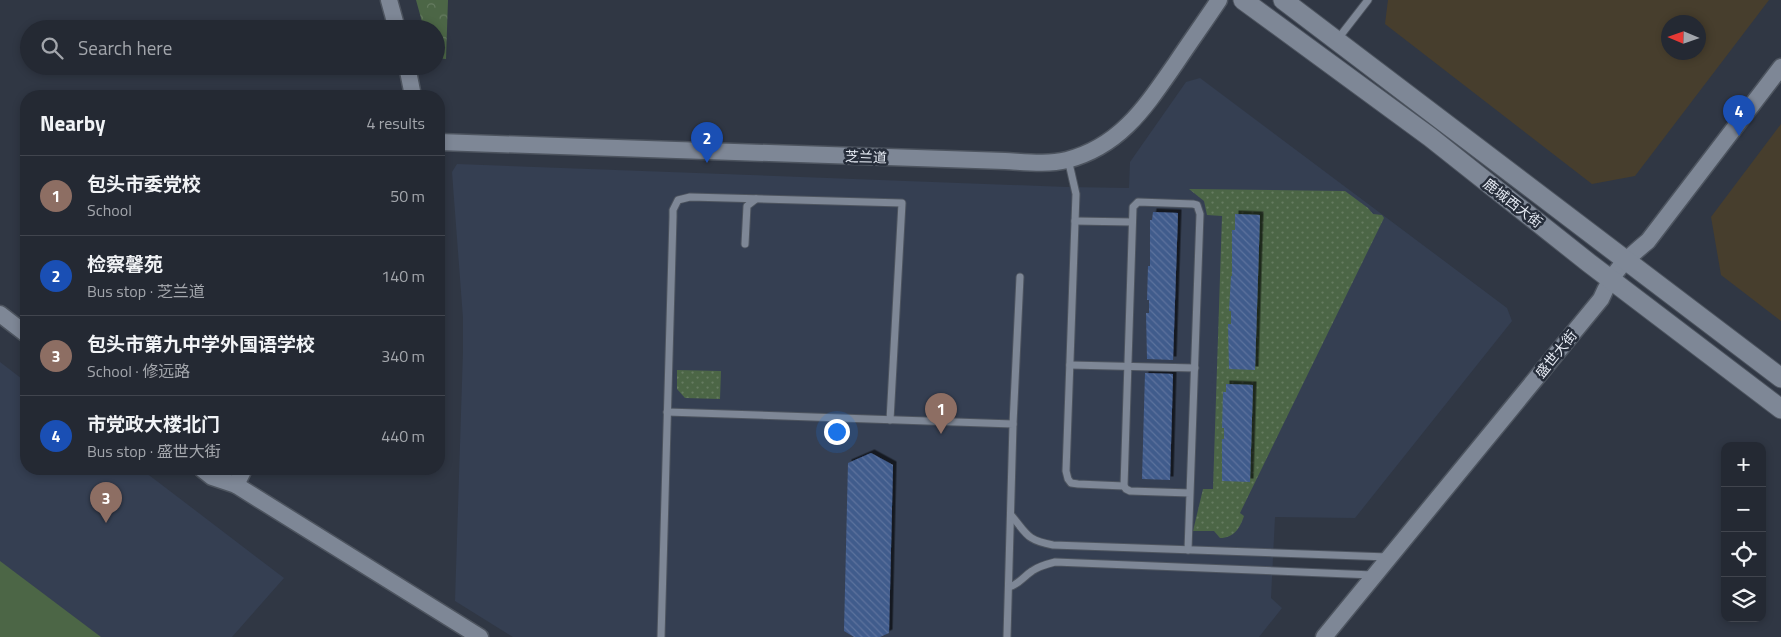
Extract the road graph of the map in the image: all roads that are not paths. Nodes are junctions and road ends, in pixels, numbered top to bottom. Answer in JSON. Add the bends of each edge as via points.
{"nodes":[{"id":1,"x":389,"y":0,"type":"edge"},
{"id":2,"x":1219,"y":0,"type":"edge"},
{"id":3,"x":1244,"y":0,"type":"edge"},
{"id":4,"x":1284,"y":0,"type":"edge"},
{"id":5,"x":1368,"y":0,"type":"edge"},
{"id":6,"x":395,"y":20,"type":"edge"},
{"id":7,"x":1337,"y":40,"type":"junction"},
{"id":8,"x":1781,"y":67,"type":"edge"},
{"id":9,"x":409,"y":75,"type":"edge"},
{"id":10,"x":412,"y":90,"type":"edge"},
{"id":11,"x":445,"y":142,"type":"edge"},
{"id":12,"x":1068,"y":159,"type":"junction"},
{"id":13,"x":757,"y":199,"type":"junction"},
{"id":14,"x":1076,"y":221,"type":"junction"},
{"id":15,"x":1132,"y":222,"type":"junction"},
{"id":16,"x":745,"y":244,"type":"dead end"},
{"id":17,"x":1625,"y":260,"type":"junction"},
{"id":18,"x":1020,"y":278,"type":"dead end"},
{"id":19,"x":1610,"y":279,"type":"junction"},
{"id":20,"x":0,"y":314,"type":"edge"},
{"id":21,"x":20,"y":329,"type":"edge"},
{"id":22,"x":1070,"y":364,"type":"junction"},
{"id":23,"x":1128,"y":366,"type":"junction"},
{"id":24,"x":1195,"y":368,"type":"junction"},
{"id":25,"x":1781,"y":378,"type":"edge"},
{"id":26,"x":1781,"y":409,"type":"edge"},
{"id":27,"x":667,"y":412,"type":"junction"},
{"id":28,"x":890,"y":420,"type":"junction"},
{"id":29,"x":1013,"y":424,"type":"junction"},
{"id":30,"x":210,"y":475,"type":"edge"},
{"id":31,"x":241,"y":475,"type":"edge"},
{"id":32,"x":236,"y":485,"type":"junction"},
{"id":33,"x":1124,"y":486,"type":"junction"},
{"id":34,"x":1190,"y":492,"type":"junction"},
{"id":35,"x":1011,"y":515,"type":"junction"},
{"id":36,"x":1188,"y":550,"type":"junction"},
{"id":37,"x":1391,"y":557,"type":"junction"},
{"id":38,"x":1376,"y":574,"type":"junction"},
{"id":39,"x":1009,"y":587,"type":"junction"},
{"id":40,"x":480,"y":637,"type":"edge"},
{"id":41,"x":661,"y":637,"type":"edge"},
{"id":42,"x":1008,"y":637,"type":"edge"},
{"id":43,"x":1324,"y":637,"type":"edge"}],
"edges":[{"from":1,"to":6,"type":"street"},
{"from":2,"to":12,"type":"street","name":"芝兰道","via":[[1144,109],[1107,144]]},
{"from":3,"to":19,"type":"main road","name":"鹿城西大街","via":[[1430,138]]},
{"from":4,"to":7,"type":"main road","name":"鹿城西大街"},
{"from":5,"to":7,"type":"lane"},
{"from":7,"to":17,"type":"main road","name":"鹿城西大街"},
{"from":8,"to":17,"type":"street","name":"盛世大街","via":[[1648,241]]},
{"from":9,"to":10,"type":"street"},
{"from":11,"to":12,"type":"street","name":"芝兰道","via":[[1006,162]]},
{"from":12,"to":14,"type":"lane","via":[[1076,194]]},
{"from":13,"to":16,"type":"lane","via":[[747,206]]},
{"from":13,"to":27,"type":"lane","via":[[690,197],[675,204]]},
{"from":13,"to":28,"type":"lane","via":[[902,203]]},
{"from":14,"to":15,"type":"lane"},
{"from":14,"to":22,"type":"lane"},
{"from":15,"to":23,"type":"lane"},
{"from":15,"to":24,"type":"lane","via":[[1133,207],[1138,202],[1199,207]]},
{"from":17,"to":19,"type":"street","name":"盛世大街"},
{"from":17,"to":25,"type":"main road","name":"鹿城西大街"},
{"from":18,"to":29,"type":"lane"},
{"from":19,"to":26,"type":"main road","name":"鹿城西大街"},
{"from":19,"to":37,"type":"street","name":"盛世大街","via":[[1601,299]]},
{"from":20,"to":21,"type":"street"},
{"from":22,"to":23,"type":"lane"},
{"from":22,"to":33,"type":"lane","via":[[1068,479],[1078,484]]},
{"from":23,"to":24,"type":"lane"},
{"from":23,"to":33,"type":"lane"},
{"from":24,"to":34,"type":"lane"},
{"from":27,"to":28,"type":"lane"},
{"from":27,"to":41,"type":"lane"},
{"from":28,"to":29,"type":"lane"},
{"from":29,"to":35,"type":"lane"},
{"from":30,"to":32,"type":"street"},
{"from":31,"to":32,"type":"street"},
{"from":32,"to":40,"type":"street"},
{"from":33,"to":34,"type":"lane","via":[[1130,491]]},
{"from":34,"to":36,"type":"lane"},
{"from":35,"to":36,"type":"lane","via":[[1031,539],[1053,545]]},
{"from":35,"to":39,"type":"lane"},
{"from":36,"to":37,"type":"lane"},
{"from":37,"to":38,"type":"street","name":"盛世大街"},
{"from":38,"to":39,"type":"lane","via":[[1055,562],[1038,567],[1018,584]]},
{"from":38,"to":43,"type":"street","name":"盛世大街"},
{"from":39,"to":42,"type":"lane"}]}
